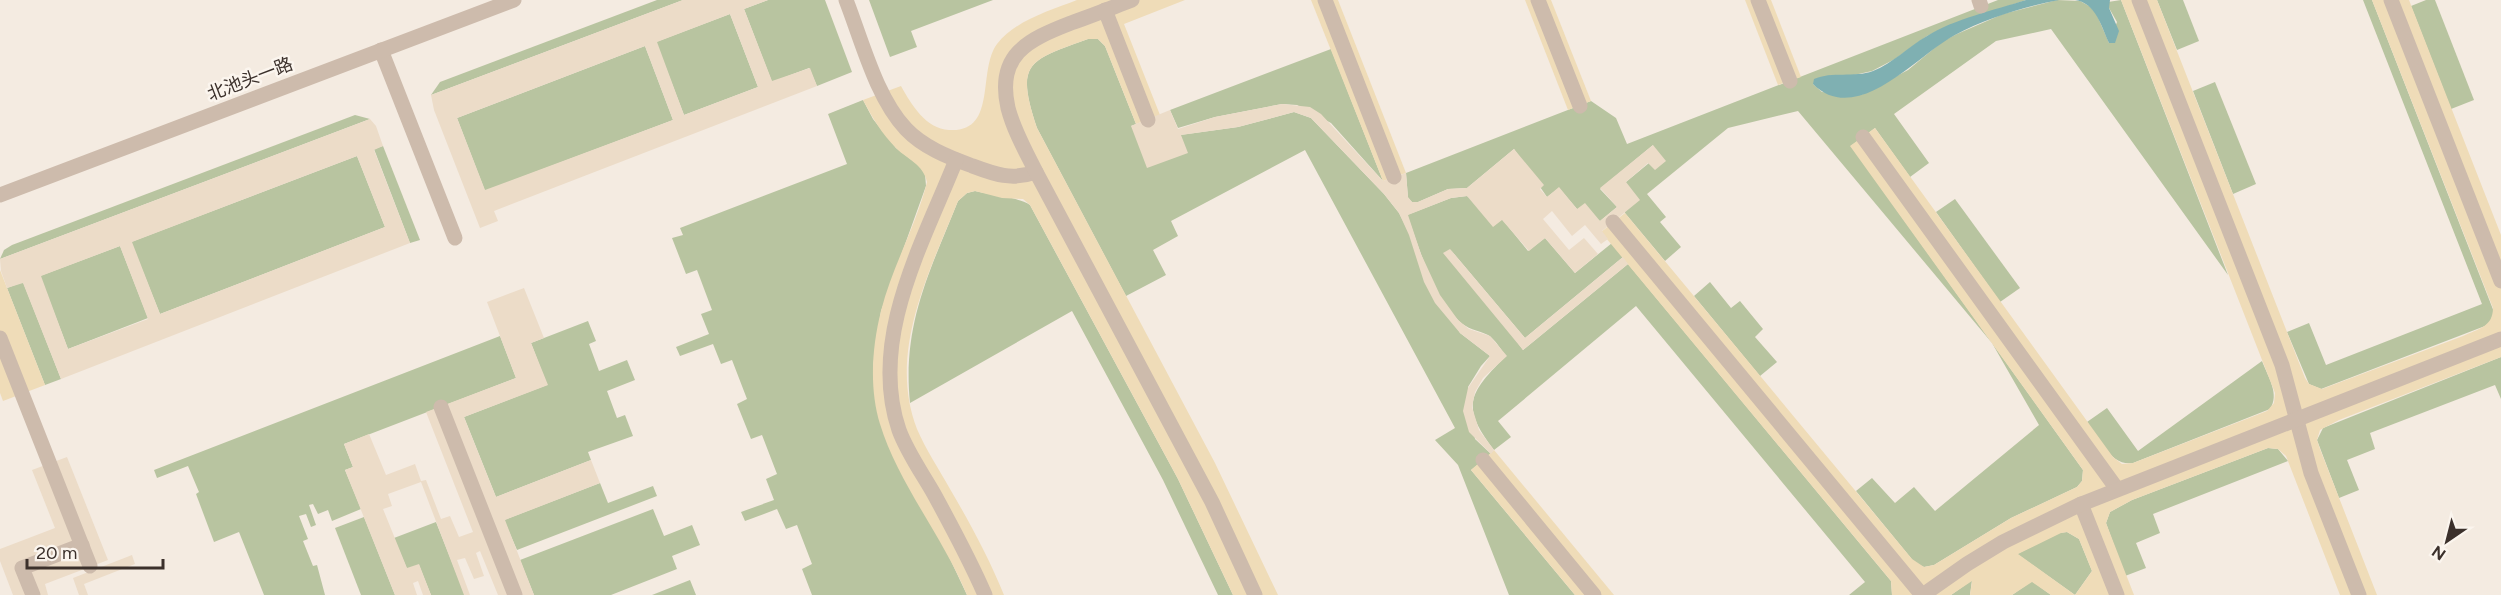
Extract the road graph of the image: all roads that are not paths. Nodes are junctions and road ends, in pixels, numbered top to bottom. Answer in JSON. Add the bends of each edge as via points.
{"nodes":[{"id":1,"x":514,"y":0,"type":"edge"},
{"id":2,"x":846,"y":0,"type":"edge"},
{"id":3,"x":1132,"y":0,"type":"edge"},
{"id":4,"x":1325,"y":0,"type":"edge"},
{"id":5,"x":1538,"y":0,"type":"edge"},
{"id":6,"x":1758,"y":0,"type":"edge"},
{"id":7,"x":2139,"y":0,"type":"edge"},
{"id":8,"x":2391,"y":0,"type":"edge"},
{"id":9,"x":1105,"y":10,"type":"junction"},
{"id":10,"x":381,"y":50,"type":"junction"},
{"id":11,"x":1790,"y":81,"type":"dead end"},
{"id":12,"x":1580,"y":105,"type":"dead end"},
{"id":13,"x":1148,"y":120,"type":"dead end"},
{"id":14,"x":1863,"y":137,"type":"dead end"},
{"id":15,"x":956,"y":160,"type":"junction"},
{"id":16,"x":1036,"y":172,"type":"junction"},
{"id":17,"x":1394,"y":177,"type":"dead end"},
{"id":18,"x":0,"y":195,"type":"edge"},
{"id":19,"x":1613,"y":222,"type":"dead end"},
{"id":20,"x":455,"y":238,"type":"dead end"},
{"id":21,"x":2501,"y":282,"type":"edge"},
{"id":22,"x":0,"y":338,"type":"edge"},
{"id":23,"x":2501,"y":339,"type":"edge"},
{"id":24,"x":441,"y":407,"type":"dead end"},
{"id":25,"x":2296,"y":418,"type":"junction"},
{"id":26,"x":1483,"y":460,"type":"dead end"},
{"id":27,"x":2117,"y":489,"type":"junction"},
{"id":28,"x":2081,"y":504,"type":"junction"},
{"id":29,"x":81,"y":544,"type":"junction"},
{"id":30,"x":90,"y":566,"type":"dead end"},
{"id":31,"x":33,"y":595,"type":"edge"},
{"id":32,"x":515,"y":595,"type":"edge"},
{"id":33,"x":986,"y":595,"type":"edge"},
{"id":34,"x":1255,"y":595,"type":"edge"},
{"id":35,"x":1594,"y":595,"type":"edge"},
{"id":36,"x":1923,"y":595,"type":"edge"},
{"id":37,"x":2117,"y":595,"type":"edge"},
{"id":38,"x":2359,"y":595,"type":"edge"}],
"edges":[{"from":1,"to":10,"type":"street","name":"北池头一路"},
{"from":2,"to":15,"type":"street","via":[[892,112],[925,145]]},
{"from":3,"to":9,"type":"street"},
{"from":4,"to":17,"type":"street"},
{"from":5,"to":12,"type":"street"},
{"from":6,"to":11,"type":"street"},
{"from":7,"to":25,"type":"street","via":[[2282,365]]},
{"from":8,"to":21,"type":"street"},
{"from":9,"to":13,"type":"street"},
{"from":9,"to":16,"type":"street","via":[[1026,44],[1014,56],[1007,72],[1008,109]]},
{"from":10,"to":18,"type":"street","name":"北池头一路"},
{"from":10,"to":20,"type":"street"},
{"from":14,"to":27,"type":"street"},
{"from":15,"to":16,"type":"street","via":[[1001,177]]},
{"from":15,"to":33,"type":"street","via":[[906,286],[894,327],[890,379],[899,430]]},
{"from":16,"to":34,"type":"street","via":[[1212,502]]},
{"from":19,"to":36,"type":"street"},
{"from":22,"to":29,"type":"street"},
{"from":23,"to":25,"type":"street"},
{"from":24,"to":32,"type":"street"},
{"from":25,"to":27,"type":"street"},
{"from":25,"to":38,"type":"street","via":[[2311,473]]},
{"from":26,"to":35,"type":"street"},
{"from":27,"to":28,"type":"street"},
{"from":28,"to":36,"type":"street","via":[[2003,542]]},
{"from":28,"to":37,"type":"street"},
{"from":29,"to":30,"type":"street"},
{"from":29,"to":31,"type":"street","via":[[22,568]]}]}
